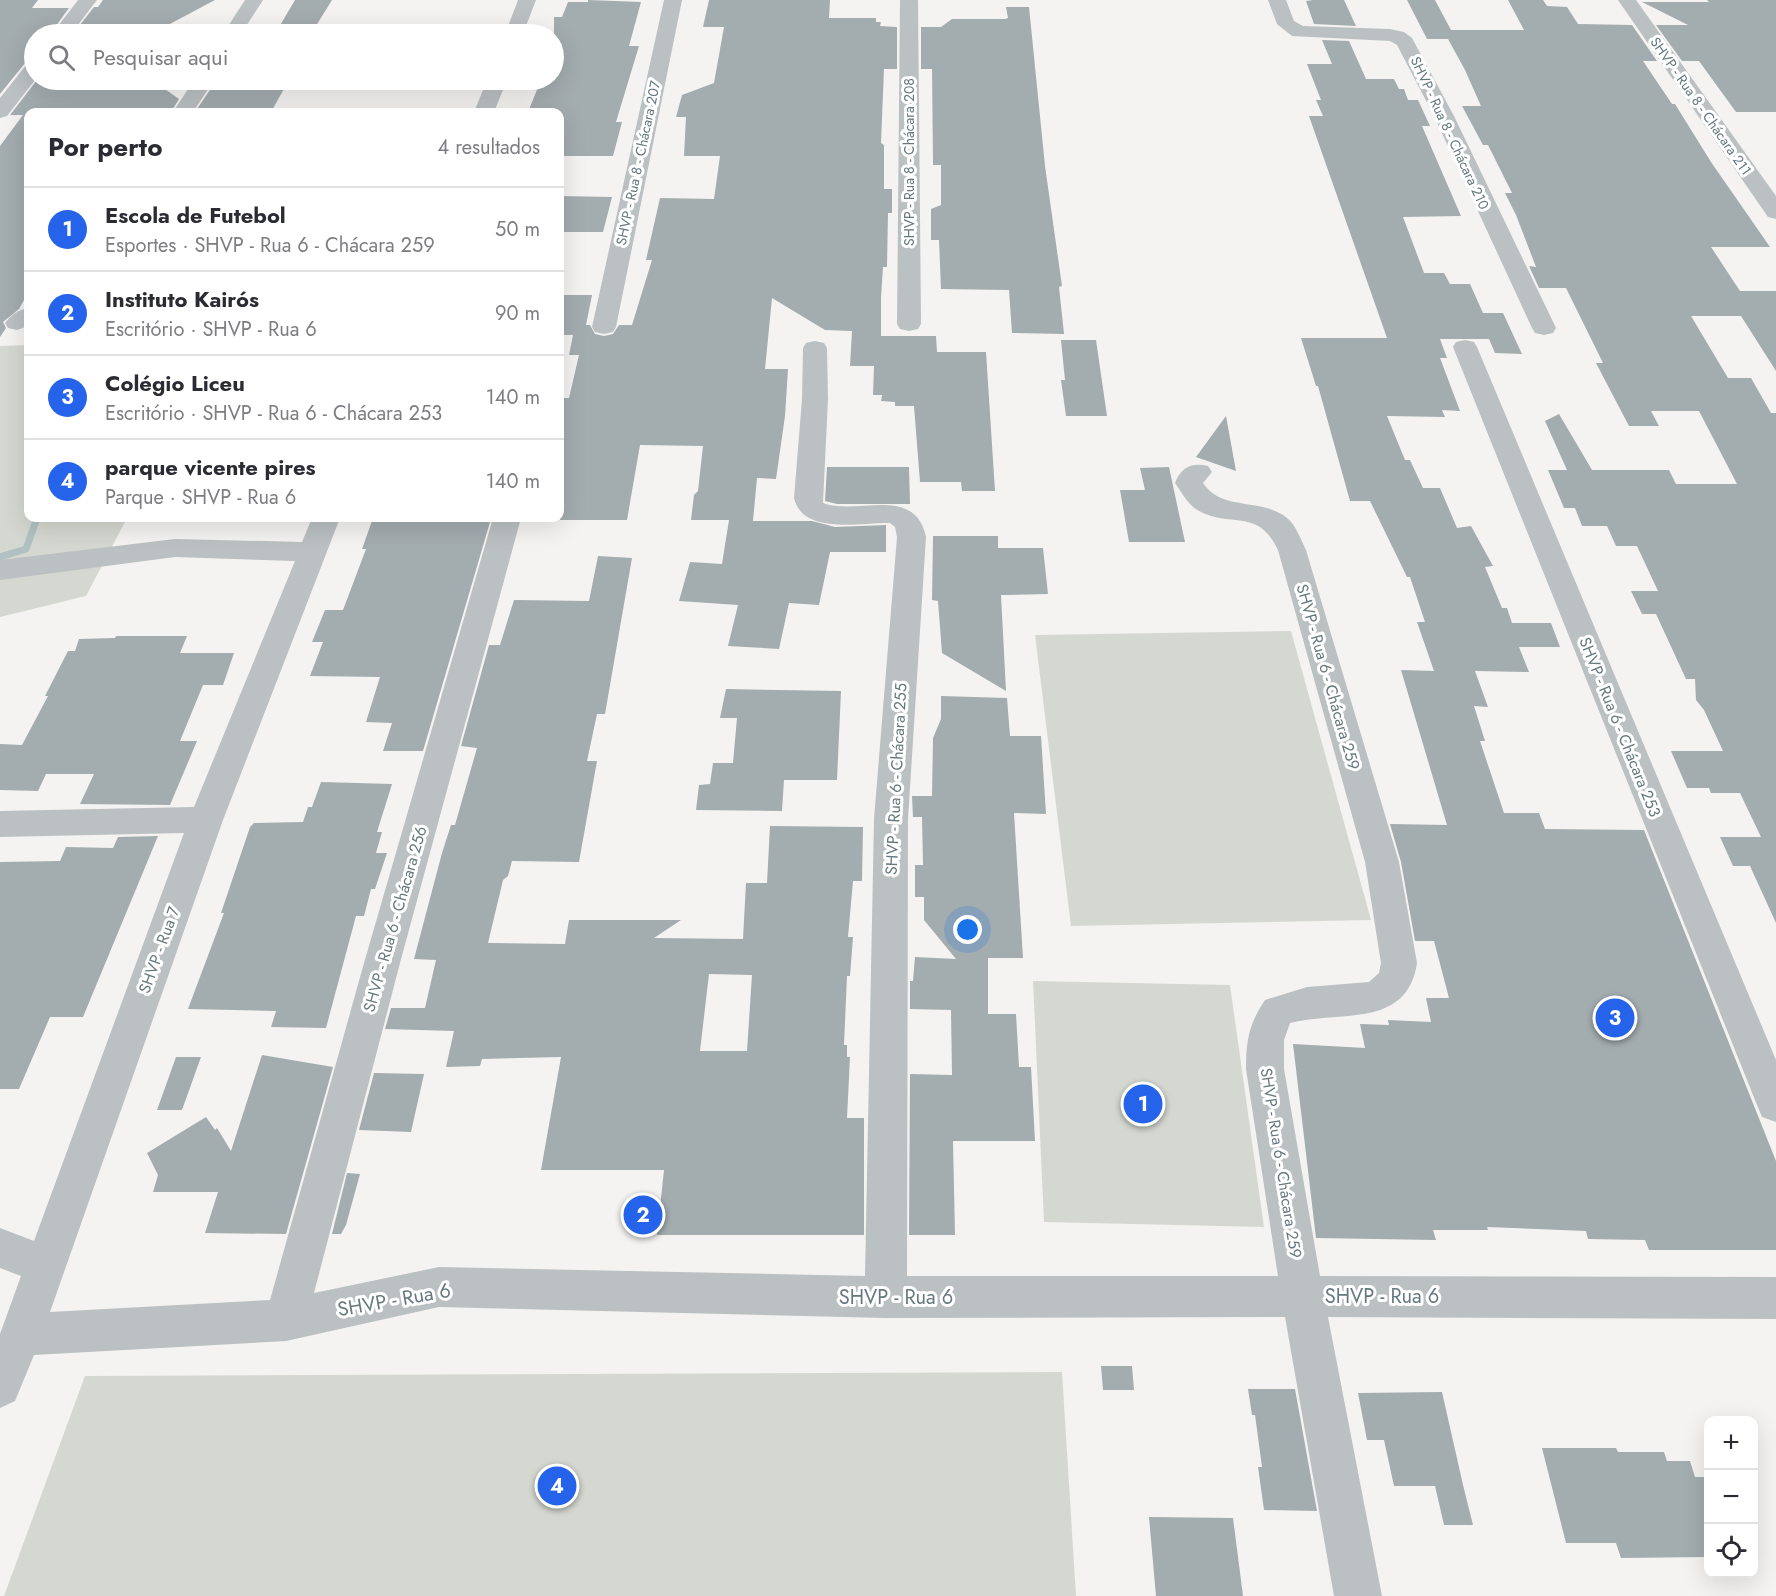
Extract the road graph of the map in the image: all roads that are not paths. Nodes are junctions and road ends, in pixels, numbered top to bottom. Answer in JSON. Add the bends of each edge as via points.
{"nodes":[{"id":1,"x":88,"y":0,"type":"edge"},
{"id":2,"x":254,"y":0,"type":"edge"},
{"id":3,"x":527,"y":0,"type":"edge"},
{"id":4,"x":673,"y":0,"type":"edge"},
{"id":5,"x":909,"y":0,"type":"edge"},
{"id":6,"x":1277,"y":0,"type":"edge"},
{"id":7,"x":1627,"y":0,"type":"edge"},
{"id":8,"x":69,"y":24,"type":"edge"},
{"id":9,"x":238,"y":24,"type":"edge"},
{"id":10,"x":518,"y":24,"type":"edge"},
{"id":11,"x":24,"y":81,"type":"edge"},
{"id":12,"x":197,"y":90,"type":"edge"},
{"id":13,"x":493,"y":90,"type":"edge"},
{"id":14,"x":186,"y":108,"type":"edge"},
{"id":15,"x":486,"y":108,"type":"edge"},
{"id":16,"x":0,"y":112,"type":"edge"},
{"id":17,"x":1776,"y":212,"type":"edge"},
{"id":18,"x":909,"y":324,"type":"dead end"},
{"id":19,"x":604,"y":327,"type":"dead end"},
{"id":20,"x":1544,"y":328,"type":"dead end"},
{"id":21,"x":1465,"y":347,"type":"dead end"},
{"id":22,"x":815,"y":348,"type":"dead end"},
{"id":23,"x":1198,"y":472,"type":"dead end"},
{"id":24,"x":324,"y":522,"type":"edge"},
{"id":25,"x":506,"y":522,"type":"edge"},
{"id":26,"x":313,"y":552,"type":"junction"},
{"id":27,"x":0,"y":570,"type":"edge"},
{"id":28,"x":206,"y":820,"type":"junction"},
{"id":29,"x":0,"y":824,"type":"edge"},
{"id":30,"x":1776,"y":1105,"type":"edge"},
{"id":31,"x":0,"y":1248,"type":"edge"},
{"id":32,"x":46,"y":1265,"type":"junction"},
{"id":33,"x":1304,"y":1296,"type":"junction"},
{"id":34,"x":886,"y":1297,"type":"junction"},
{"id":35,"x":1776,"y":1298,"type":"edge"},
{"id":36,"x":286,"y":1320,"type":"junction"},
{"id":37,"x":21,"y":1335,"type":"junction"},
{"id":38,"x":0,"y":1386,"type":"edge"},
{"id":39,"x":1358,"y":1596,"type":"edge"}],
"edges":[{"from":1,"to":8,"type":"street"},
{"from":2,"to":9,"type":"street"},
{"from":3,"to":10,"type":"street"},
{"from":4,"to":19,"type":"street","name":"SHVP - Rua 8 - Chácara 207"},
{"from":5,"to":18,"type":"street","name":"SHVP - Rua 8 - Chácara 208"},
{"from":6,"to":20,"type":"street","name":"SHVP - Rua 8 - Chácara 210","via":[[1286,24],[1299,32],[1390,35],[1405,42]]},
{"from":7,"to":17,"type":"street","name":"SHVP - Rua 8 - Chácara 211"},
{"from":11,"to":16,"type":"street"},
{"from":12,"to":14,"type":"street"},
{"from":13,"to":15,"type":"street"},
{"from":21,"to":30,"type":"street","name":"SHVP - Rua 6 - Chácara 253"},
{"from":22,"to":34,"type":"street","name":"SHVP - Rua 6 - Chácara 255","via":[[808,498],[811,507],[834,514],[897,515],[911,528],[891,819]]},
{"from":23,"to":33,"type":"street","name":"SHVP - Rua 6 - Chácara 259","via":[[1189,483],[1198,497],[1222,511],[1272,521],[1292,550],[1382,862],[1397,942],[1397,976],[1389,989],[1377,996],[1306,1003],[1278,1011],[1265,1040],[1265,1069]]},
{"from":24,"to":26,"type":"street","name":"SHVP - Rua 7"},
{"from":25,"to":36,"type":"street","name":"SHVP - Rua 6 - Chácara 256"},
{"from":26,"to":27,"type":"street","via":[[175,549]]},
{"from":26,"to":28,"type":"street","name":"SHVP - Rua 7"},
{"from":28,"to":29,"type":"street"},
{"from":28,"to":32,"type":"street","name":"SHVP - Rua 7"},
{"from":31,"to":32,"type":"street"},
{"from":32,"to":37,"type":"street","name":"SHVP - Rua 7"},
{"from":33,"to":34,"type":"street","name":"SHVP - Rua 6"},
{"from":33,"to":35,"type":"street","name":"SHVP - Rua 6"},
{"from":33,"to":39,"type":"street","name":"SHVP - Rua 6 - Chácara 259"},
{"from":34,"to":36,"type":"street","name":"SHVP - Rua 6","via":[[439,1287]]},
{"from":36,"to":37,"type":"street","name":"SHVP - Rua 6"},
{"from":37,"to":38,"type":"street","name":"SHVP - Rua 7"}]}
